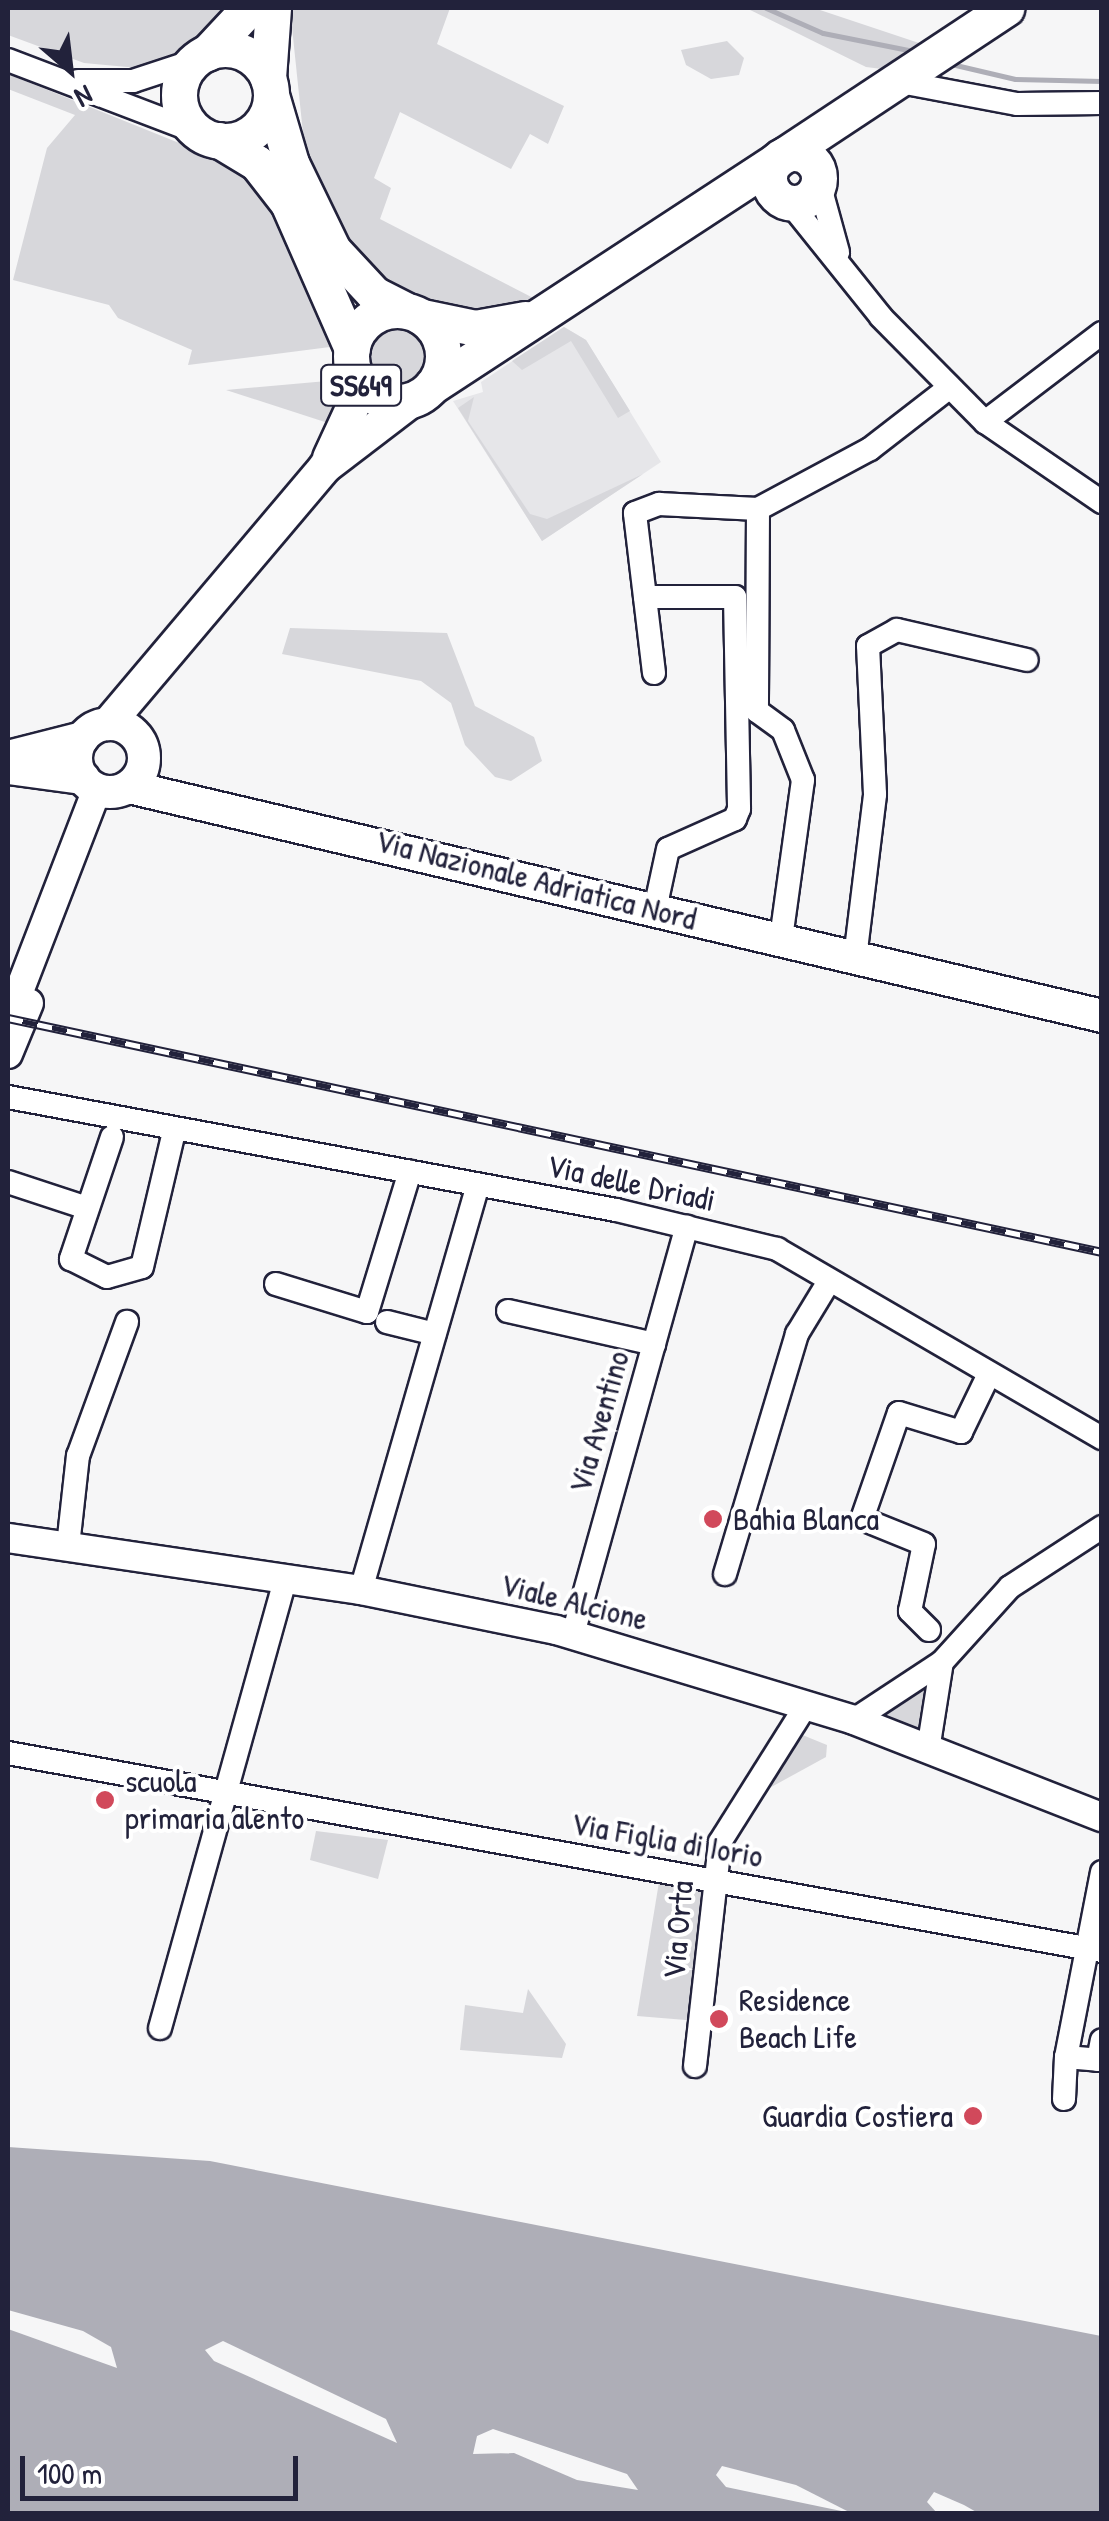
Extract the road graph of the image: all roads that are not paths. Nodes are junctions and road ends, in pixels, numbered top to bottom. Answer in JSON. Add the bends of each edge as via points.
{"nodes":[{"id":1,"x":249,"y":8,"type":"edge"},
{"id":2,"x":273,"y":8,"type":"edge"},
{"id":3,"x":1008,"y":8,"type":"edge"},
{"id":4,"x":201,"y":57,"type":"junction"},
{"id":5,"x":8,"y":60,"type":"edge"},
{"id":6,"x":904,"y":74,"type":"junction"},
{"id":7,"x":65,"y":82,"type":"junction"},
{"id":8,"x":269,"y":86,"type":"junction"},
{"id":9,"x":1102,"y":103,"type":"edge"},
{"id":10,"x":860,"y":104,"type":"junction"},
{"id":11,"x":209,"y":137,"type":"junction"},
{"id":12,"x":779,"y":159,"type":"junction"},
{"id":13,"x":819,"y":180,"type":"junction"},
{"id":14,"x":785,"y":200,"type":"junction"},
{"id":15,"x":687,"y":216,"type":"junction"},
{"id":16,"x":842,"y":265,"type":"junction"},
{"id":17,"x":550,"y":311,"type":"junction"},
{"id":18,"x":414,"y":314,"type":"junction"},
{"id":19,"x":1102,"y":333,"type":"edge"},
{"id":20,"x":352,"y":358,"type":"junction"},
{"id":21,"x":950,"y":387,"type":"junction"},
{"id":22,"x":423,"y":393,"type":"junction"},
{"id":23,"x":984,"y":422,"type":"junction"},
{"id":24,"x":325,"y":466,"type":"junction"},
{"id":25,"x":1102,"y":502,"type":"edge"},
{"id":26,"x":758,"y":509,"type":"junction"},
{"id":27,"x":645,"y":597,"type":"junction"},
{"id":28,"x":1028,"y":660,"type":"dead end"},
{"id":29,"x":654,"y":673,"type":"dead end"},
{"id":30,"x":117,"y":736,"type":"junction"},
{"id":31,"x":8,"y":757,"type":"edge"},
{"id":32,"x":8,"y":768,"type":"edge"},
{"id":33,"x":103,"y":785,"type":"junction"},
{"id":34,"x":216,"y":801,"type":"junction"},
{"id":35,"x":655,"y":909,"type":"junction"},
{"id":36,"x":782,"y":939,"type":"junction"},
{"id":37,"x":38,"y":947,"type":"junction"},
{"id":38,"x":856,"y":958,"type":"junction"},
{"id":39,"x":1102,"y":1016,"type":"edge"},
{"id":40,"x":8,"y":1020,"type":"edge"},
{"id":41,"x":8,"y":1054,"type":"edge"},
{"id":42,"x":8,"y":1097,"type":"edge"},
{"id":43,"x":174,"y":1132,"type":"junction"},
{"id":44,"x":112,"y":1137,"type":"dead end"},
{"id":45,"x":410,"y":1171,"type":"junction"},
{"id":46,"x":8,"y":1182,"type":"edge"},
{"id":47,"x":478,"y":1186,"type":"junction"},
{"id":48,"x":84,"y":1208,"type":"junction"},
{"id":49,"x":687,"y":1227,"type":"junction"},
{"id":50,"x":828,"y":1283,"type":"junction"},
{"id":51,"x":276,"y":1284,"type":"dead end"},
{"id":52,"x":508,"y":1312,"type":"dead end"},
{"id":53,"x":127,"y":1322,"type":"dead end"},
{"id":54,"x":388,"y":1322,"type":"dead end"},
{"id":55,"x":436,"y":1334,"type":"junction"},
{"id":56,"x":654,"y":1344,"type":"junction"},
{"id":57,"x":989,"y":1374,"type":"junction"},
{"id":58,"x":1102,"y":1438,"type":"edge"},
{"id":59,"x":1102,"y":1527,"type":"edge"},
{"id":60,"x":8,"y":1538,"type":"edge"},
{"id":61,"x":68,"y":1546,"type":"junction"},
{"id":62,"x":726,"y":1574,"type":"dead end"},
{"id":63,"x":286,"y":1578,"type":"junction"},
{"id":64,"x":361,"y":1590,"type":"junction"},
{"id":65,"x":930,"y":1630,"type":"dead end"},
{"id":66,"x":573,"y":1634,"type":"junction"},
{"id":67,"x":942,"y":1662,"type":"junction"},
{"id":68,"x":807,"y":1704,"type":"junction"},
{"id":69,"x":854,"y":1720,"type":"junction"},
{"id":70,"x":928,"y":1750,"type":"junction"},
{"id":71,"x":8,"y":1754,"type":"edge"},
{"id":72,"x":220,"y":1793,"type":"junction"},
{"id":73,"x":1102,"y":1817,"type":"edge"},
{"id":74,"x":1102,"y":1872,"type":"edge"},
{"id":75,"x":714,"y":1880,"type":"junction"},
{"id":76,"x":1091,"y":1950,"type":"edge"},
{"id":77,"x":160,"y":2028,"type":"dead end"},
{"id":78,"x":1102,"y":2040,"type":"edge"},
{"id":79,"x":1066,"y":2057,"type":"junction"},
{"id":80,"x":696,"y":2066,"type":"dead end"},
{"id":81,"x":1064,"y":2099,"type":"dead end"}],
"edges":[{"from":1,"to":4,"type":"main road"},
{"from":2,"to":8,"type":"main road"},
{"from":3,"to":6,"type":"main road","number":"SS649"},
{"from":4,"to":7,"type":"street","via":[[133,81]]},
{"from":4,"to":8,"type":"main road","via":[[236,50]]},
{"from":4,"to":11,"type":"main road","via":[[179,98]]},
{"from":5,"to":7,"type":"street"},
{"from":6,"to":9,"type":"street","via":[[1017,104]]},
{"from":6,"to":10,"type":"main road","number":"SS649"},
{"from":7,"to":11,"type":"street"},
{"from":8,"to":11,"type":"main road","via":[[249,134]]},
{"from":8,"to":18,"type":"main road","via":[[290,164],[333,250],[374,294]]},
{"from":10,"to":12,"type":"main road","number":"SS649"},
{"from":10,"to":13,"type":"main road","number":"SS649"},
{"from":11,"to":20,"type":"main road","via":[[257,163],[288,203]]},
{"from":12,"to":13,"type":"main road","via":[[806,156]]},
{"from":12,"to":14,"type":"main road","via":[[770,177]]},
{"from":12,"to":15,"type":"main road","number":"SS649"},
{"from":13,"to":14,"type":"main road","number":"SS649","via":[[804,201]]},
{"from":13,"to":16,"type":"street"},
{"from":14,"to":15,"type":"main road","number":"SS649"},
{"from":14,"to":16,"type":"street"},
{"from":15,"to":17,"type":"main road","number":"SS649"},
{"from":16,"to":21,"type":"street"},
{"from":17,"to":18,"type":"main road","number":"SS649","via":[[475,328]]},
{"from":17,"to":22,"type":"main road","number":"SS649"},
{"from":18,"to":20,"type":"main road","number":"SS649","via":[[378,314]]},
{"from":18,"to":22,"type":"main road","number":"SS649","via":[[444,357]]},
{"from":19,"to":23,"type":"street"},
{"from":20,"to":22,"type":"main road","number":"SS649","via":[[369,393]]},
{"from":20,"to":24,"type":"main road","number":"SS649","via":[[350,417]]},
{"from":21,"to":23,"type":"street"},
{"from":21,"to":26,"type":"street","via":[[870,448]]},
{"from":22,"to":24,"type":"main road","number":"SS649"},
{"from":23,"to":25,"type":"street"},
{"from":24,"to":30,"type":"main road","number":"SS649","via":[[158,674]]},
{"from":26,"to":27,"type":"street","via":[[660,504],[635,514]]},
{"from":26,"to":36,"type":"street","via":[[757,711],[783,730],[803,780]]},
{"from":27,"to":29,"type":"street"},
{"from":27,"to":35,"type":"street","via":[[734,597],[738,809],[735,819],[668,848]]},
{"from":28,"to":38,"type":"street","via":[[897,630],[868,646],[873,832]]},
{"from":30,"to":31,"type":"main road"},
{"from":30,"to":33,"type":"main road"},
{"from":30,"to":33,"type":"main road","via":[[143,768]]},
{"from":30,"to":34,"type":"main road","name":"Via Nazionale Adriatica Nord"},
{"from":32,"to":33,"type":"main road","name":"Via Nazionale Adriatica Nord"},
{"from":33,"to":34,"type":"main road","name":"Via Nazionale Adriatica Nord"},
{"from":33,"to":37,"type":"street"},
{"from":34,"to":35,"type":"main road","name":"Via Nazionale Adriatica Nord"},
{"from":35,"to":36,"type":"main road","name":"Via Nazionale Adriatica Nord"},
{"from":36,"to":38,"type":"main road","name":"Via Nazionale Adriatica Nord"},
{"from":37,"to":40,"type":"street"},
{"from":37,"to":41,"type":"street","via":[[28,1010]]},
{"from":38,"to":39,"type":"main road","name":"Via Nazionale Adriatica Nord"},
{"from":42,"to":43,"type":"street","name":"Via delle Driadi"},
{"from":43,"to":45,"type":"street","name":"Via delle Driadi"},
{"from":43,"to":48,"type":"street","via":[[142,1266],[106,1276],[71,1260]]},
{"from":44,"to":48,"type":"street"},
{"from":45,"to":47,"type":"street","name":"Via delle Driadi"},
{"from":45,"to":51,"type":"street","via":[[367,1312]]},
{"from":46,"to":48,"type":"street"},
{"from":47,"to":49,"type":"street","name":"Via delle Driadi"},
{"from":47,"to":55,"type":"street"},
{"from":49,"to":50,"type":"street","name":"Via delle Driadi","via":[[777,1249]]},
{"from":49,"to":56,"type":"street","name":"Via Aventino"},
{"from":50,"to":57,"type":"street","name":"Via delle Driadi"},
{"from":50,"to":62,"type":"street","via":[[797,1334]]},
{"from":52,"to":56,"type":"street"},
{"from":53,"to":61,"type":"street","via":[[78,1456]]},
{"from":54,"to":55,"type":"street"},
{"from":55,"to":64,"type":"street"},
{"from":56,"to":66,"type":"street","name":"Via Aventino"},
{"from":57,"to":58,"type":"street","name":"Via delle Driadi"},
{"from":57,"to":65,"type":"street","via":[[961,1432],[900,1413],[862,1519],[924,1544],[910,1611]]},
{"from":59,"to":67,"type":"street","via":[[1010,1587]]},
{"from":60,"to":61,"type":"street","name":"Viale Alcione"},
{"from":61,"to":63,"type":"street","name":"Viale Alcione"},
{"from":63,"to":64,"type":"street","name":"Viale Alcione"},
{"from":63,"to":72,"type":"street"},
{"from":64,"to":66,"type":"street","name":"Viale Alcione"},
{"from":66,"to":68,"type":"street","name":"Viale Alcione"},
{"from":67,"to":69,"type":"street"},
{"from":67,"to":70,"type":"street"},
{"from":68,"to":69,"type":"street","name":"Viale Alcione"},
{"from":68,"to":75,"type":"street","name":"Via Orta","via":[[734,1809]]},
{"from":69,"to":70,"type":"street","name":"Viale Alcione"},
{"from":70,"to":73,"type":"street","name":"Viale Alcione"},
{"from":71,"to":72,"type":"street","name":"Via Figlia di Iorio"},
{"from":72,"to":75,"type":"street","name":"Via Figlia di Iorio"},
{"from":72,"to":77,"type":"street"},
{"from":74,"to":76,"type":"street"},
{"from":75,"to":76,"type":"street","name":"Via Figlia di Iorio"},
{"from":75,"to":80,"type":"street","name":"Via Orta"},
{"from":76,"to":79,"type":"street"},
{"from":78,"to":79,"type":"street","via":[[1098,2060]]},
{"from":79,"to":81,"type":"street"}]}
